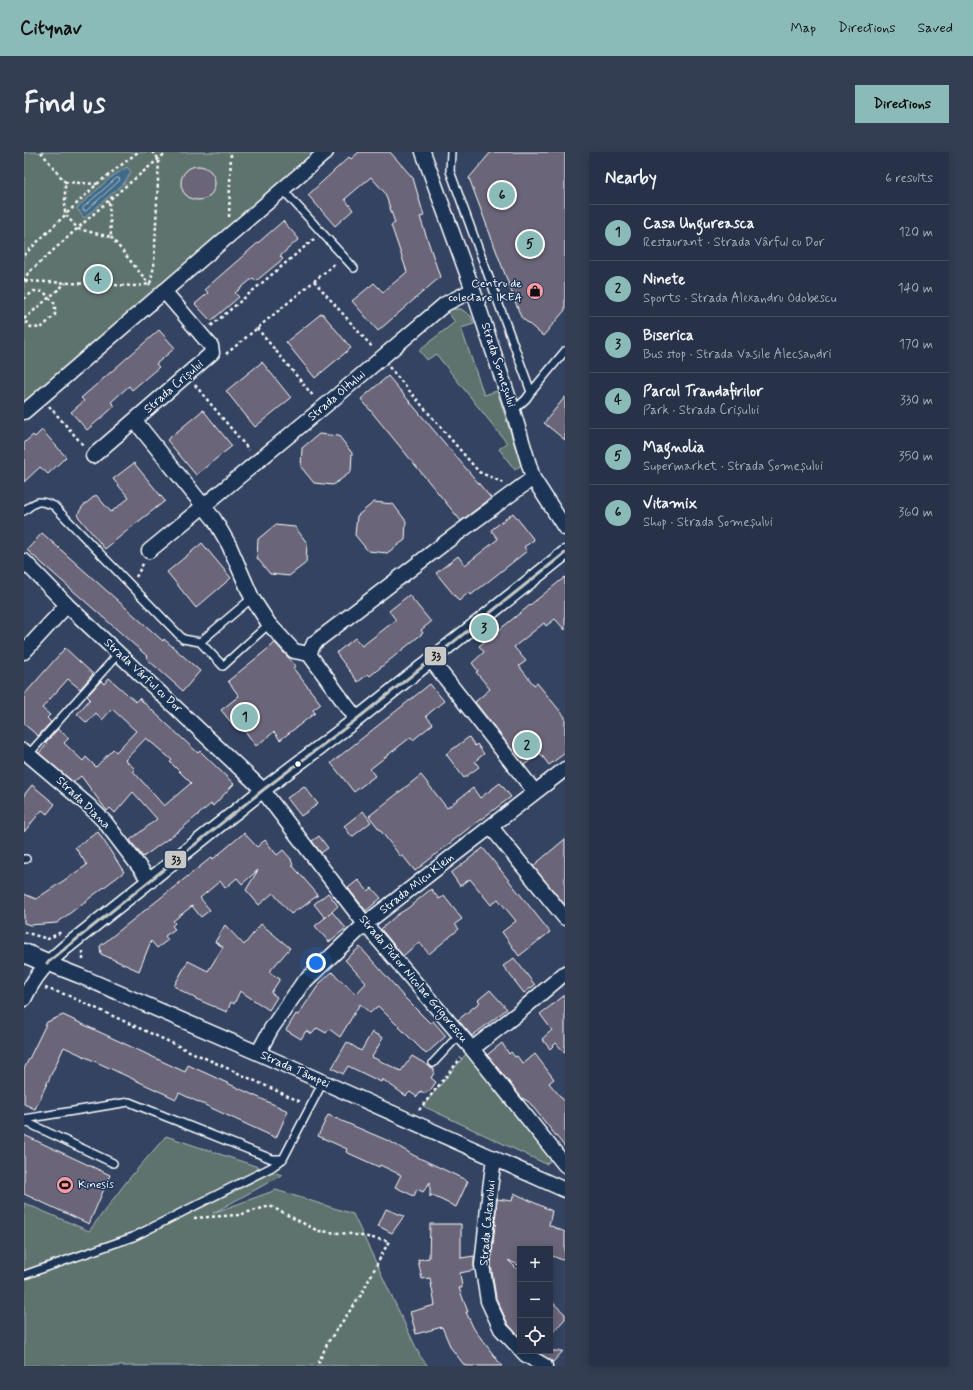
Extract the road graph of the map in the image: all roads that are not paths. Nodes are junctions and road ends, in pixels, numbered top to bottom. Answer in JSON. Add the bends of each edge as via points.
{"nodes":[{"id":1,"x":326,"y":152,"type":"edge"},
{"id":2,"x":423,"y":152,"type":"edge"},
{"id":3,"x":451,"y":152,"type":"edge"},
{"id":4,"x":283,"y":190,"type":"junction"},
{"id":5,"x":354,"y":268,"type":"dead end"},
{"id":6,"x":158,"y":289,"type":"junction"},
{"id":7,"x":473,"y":290,"type":"junction"},
{"id":8,"x":565,"y":350,"type":"edge"},
{"id":9,"x":531,"y":392,"type":"junction"},
{"id":10,"x":513,"y":411,"type":"junction"},
{"id":11,"x":24,"y":412,"type":"edge"},
{"id":12,"x":135,"y":421,"type":"junction"},
{"id":13,"x":93,"y":456,"type":"road end"},
{"id":14,"x":533,"y":478,"type":"junction"},
{"id":15,"x":203,"y":506,"type":"junction"},
{"id":16,"x":24,"y":511,"type":"edge"},
{"id":17,"x":565,"y":528,"type":"edge"},
{"id":18,"x":149,"y":551,"type":"road end"},
{"id":19,"x":565,"y":553,"type":"edge"},
{"id":20,"x":24,"y":561,"type":"edge"},
{"id":21,"x":252,"y":598,"type":"junction"},
{"id":22,"x":67,"y":604,"type":"junction"},
{"id":23,"x":269,"y":624,"type":"junction"},
{"id":24,"x":200,"y":642,"type":"junction"},
{"id":25,"x":24,"y":652,"type":"edge"},
{"id":26,"x":119,"y":653,"type":"junction"},
{"id":27,"x":309,"y":654,"type":"junction"},
{"id":28,"x":431,"y":660,"type":"junction"},
{"id":29,"x":357,"y":719,"type":"junction"},
{"id":30,"x":26,"y":753,"type":"edge"},
{"id":31,"x":565,"y":769,"type":"edge"},
{"id":32,"x":263,"y":790,"type":"junction"},
{"id":33,"x":535,"y":792,"type":"junction"},
{"id":34,"x":490,"y":827,"type":"junction"},
{"id":35,"x":150,"y":881,"type":"junction"},
{"id":36,"x":565,"y":918,"type":"edge"},
{"id":37,"x":365,"y":924,"type":"junction"},
{"id":38,"x":24,"y":953,"type":"edge"},
{"id":39,"x":47,"y":963,"type":"junction"},
{"id":40,"x":565,"y":973,"type":"edge"},
{"id":41,"x":24,"y":999,"type":"edge"},
{"id":42,"x":460,"y":1034,"type":"junction"},
{"id":43,"x":472,"y":1049,"type":"junction"},
{"id":44,"x":258,"y":1053,"type":"junction"},
{"id":45,"x":433,"y":1063,"type":"dead end"},
{"id":46,"x":323,"y":1082,"type":"junction"},
{"id":47,"x":24,"y":1120,"type":"edge"},
{"id":48,"x":494,"y":1158,"type":"junction"},
{"id":49,"x":283,"y":1159,"type":"junction"},
{"id":50,"x":113,"y":1163,"type":"dead end"},
{"id":51,"x":565,"y":1165,"type":"edge"},
{"id":52,"x":565,"y":1190,"type":"edge"},
{"id":53,"x":24,"y":1275,"type":"edge"},
{"id":54,"x":517,"y":1346,"type":"edge"},
{"id":55,"x":525,"y":1354,"type":"edge"},
{"id":56,"x":545,"y":1366,"type":"edge"}],
"edges":[{"from":1,"to":4,"type":"street"},
{"from":2,"to":7,"type":"street","name":"Strada Someșului"},
{"from":3,"to":9,"type":"lane","via":[[450,171]]},
{"from":4,"to":5,"type":"lane"},
{"from":4,"to":6,"type":"street"},
{"from":6,"to":11,"type":"street"},
{"from":6,"to":12,"type":"street","name":"Strada Crișului","via":[[202,334],[212,346],[212,351]]},
{"from":7,"to":10,"type":"street","name":"Strada Someșului"},
{"from":7,"to":15,"type":"street","name":"Strada Oltului","via":[[445,304]]},
{"from":8,"to":9,"type":"lane"},
{"from":9,"to":10,"type":"lane"},
{"from":10,"to":14,"type":"street","name":"Strada Someșului"},
{"from":12,"to":13,"type":"street","name":"Strada Crișului"},
{"from":12,"to":15,"type":"street"},
{"from":14,"to":17,"type":"street","name":"Strada Someșului"},
{"from":14,"to":27,"type":"street","via":[[314,643]]},
{"from":15,"to":18,"type":"street","name":"Strada Oltului"},
{"from":15,"to":21,"type":"street","via":[[229,545]]},
{"from":16,"to":24,"type":"lane","via":[[34,503],[43,501],[54,506],[183,639]]},
{"from":19,"to":28,"type":"street"},
{"from":20,"to":22,"type":"street","name":"Strada Vârful cu Dor"},
{"from":21,"to":23,"type":"street"},
{"from":21,"to":24,"type":"lane"},
{"from":22,"to":25,"type":"street"},
{"from":22,"to":26,"type":"street","name":"Strada Vârful cu Dor"},
{"from":23,"to":24,"type":"lane","via":[[223,666]]},
{"from":23,"to":27,"type":"street","via":[[294,651]]},
{"from":26,"to":30,"type":"lane"},
{"from":26,"to":32,"type":"street","name":"Strada Vârful cu Dor"},
{"from":27,"to":29,"type":"street"},
{"from":28,"to":29,"type":"street"},
{"from":28,"to":33,"type":"street"},
{"from":29,"to":32,"type":"street"},
{"from":30,"to":35,"type":"street","name":"Strada Diana","via":[[95,811]]},
{"from":31,"to":33,"type":"street","name":"Strada Micu Klein"},
{"from":32,"to":35,"type":"street"},
{"from":32,"to":37,"type":"street","name":"Strada Pictor Nicolae Grigorescu"},
{"from":33,"to":34,"type":"street","name":"Strada Micu Klein"},
{"from":34,"to":36,"type":"street"},
{"from":34,"to":37,"type":"street","name":"Strada Micu Klein"},
{"from":35,"to":39,"type":"street"},
{"from":37,"to":42,"type":"street","name":"Strada Pictor Nicolae Grigorescu"},
{"from":37,"to":44,"type":"street","name":"Strada Micu Klein","via":[[302,984]]},
{"from":38,"to":39,"type":"street","name":"Strada Tâmpei"},
{"from":39,"to":41,"type":"street"},
{"from":39,"to":44,"type":"street","name":"Strada Tâmpei"},
{"from":40,"to":43,"type":"street"},
{"from":42,"to":43,"type":"street","name":"Strada Pictor Nicolae Grigorescu"},
{"from":42,"to":45,"type":"lane"},
{"from":43,"to":51,"type":"street","name":"Strada Pictor Nicolae Grigorescu"},
{"from":44,"to":46,"type":"street","name":"Strada Tâmpei"},
{"from":46,"to":48,"type":"street","name":"Strada Tâmpei"},
{"from":46,"to":49,"type":"lane"},
{"from":47,"to":49,"type":"lane","via":[[130,1102],[272,1159]]},
{"from":47,"to":50,"type":"lane"},
{"from":48,"to":52,"type":"street","name":"Strada Tâmpei"},
{"from":48,"to":54,"type":"street","name":"Strada Calcarului","via":[[482,1265],[488,1301],[500,1329]]},
{"from":49,"to":53,"type":"lane","via":[[272,1167],[133,1237]]},
{"from":55,"to":56,"type":"street"}]}
